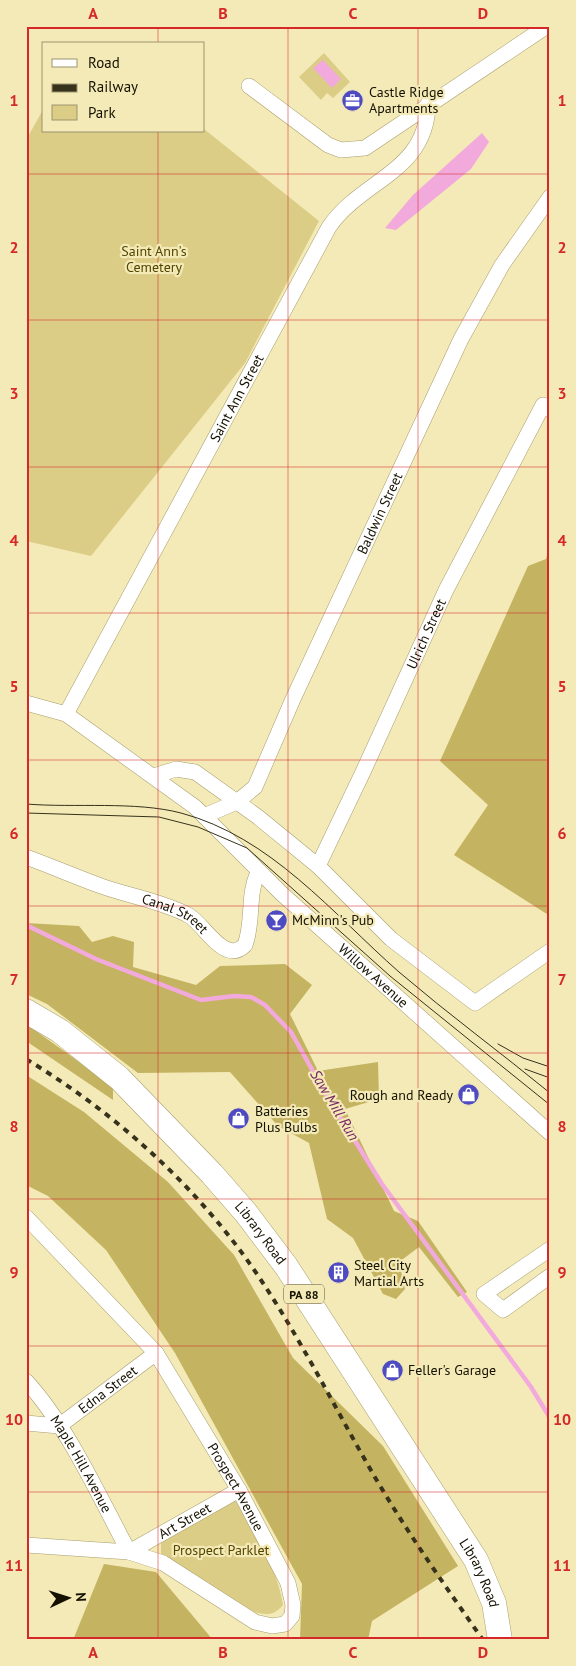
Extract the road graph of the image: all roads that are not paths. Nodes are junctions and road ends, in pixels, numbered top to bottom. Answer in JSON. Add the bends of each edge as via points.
{"nodes":[{"id":1,"x":547,"y":26,"type":"edge"},
{"id":2,"x":250,"y":86,"type":"dead end"},
{"id":3,"x":428,"y":104,"type":"junction"},
{"id":4,"x":550,"y":197,"type":"edge"},
{"id":5,"x":546,"y":408,"type":"edge"},
{"id":6,"x":26,"y":703,"type":"edge"},
{"id":7,"x":66,"y":714,"type":"junction"},
{"id":8,"x":154,"y":776,"type":"junction"},
{"id":9,"x":237,"y":802,"type":"junction"},
{"id":10,"x":204,"y":816,"type":"junction"},
{"id":11,"x":26,"y":857,"type":"edge"},
{"id":12,"x":318,"y":866,"type":"junction"},
{"id":13,"x":258,"y":872,"type":"junction"},
{"id":14,"x":550,"y":952,"type":"edge"},
{"id":15,"x":26,"y":1010,"type":"edge"},
{"id":16,"x":550,"y":1133,"type":"edge"},
{"id":17,"x":26,"y":1217,"type":"edge"},
{"id":18,"x":550,"y":1249,"type":"edge"},
{"id":19,"x":550,"y":1276,"type":"edge"},
{"id":20,"x":156,"y":1353,"type":"junction"},
{"id":21,"x":26,"y":1381,"type":"edge"},
{"id":22,"x":26,"y":1423,"type":"edge"},
{"id":23,"x":60,"y":1426,"type":"junction"},
{"id":24,"x":238,"y":1490,"type":"junction"},
{"id":25,"x":26,"y":1545,"type":"edge"},
{"id":26,"x":130,"y":1552,"type":"junction"},
{"id":27,"x":500,"y":1640,"type":"edge"}],
"edges":[{"from":1,"to":3,"type":"street"},
{"from":2,"to":3,"type":"street","via":[[313,135],[342,150],[364,148],[377,142]]},
{"from":3,"to":7,"type":"street","name":"Saint Ann Street","via":[[428,120],[415,150],[398,167],[349,202],[329,227]]},
{"from":4,"to":9,"type":"street","name":"Baldwin Street","via":[[502,265],[461,339],[292,699],[255,787]]},
{"from":5,"to":12,"type":"street","name":"Ulrich Street","via":[[446,590]]},
{"from":6,"to":7,"type":"street","name":"Willow Avenue"},
{"from":7,"to":8,"type":"street","name":"Willow Avenue"},
{"from":8,"to":9,"type":"street","via":[[176,769],[195,772]]},
{"from":8,"to":10,"type":"street","name":"Willow Avenue"},
{"from":9,"to":10,"type":"street","name":"Baldwin Street"},
{"from":9,"to":12,"type":"street"},
{"from":10,"to":13,"type":"street","name":"Willow Avenue"},
{"from":11,"to":13,"type":"street","name":"Canal Street","via":[[184,913],[220,947],[229,950],[238,950],[245,945],[252,889]]},
{"from":12,"to":14,"type":"street","via":[[391,939],[475,1003]]},
{"from":13,"to":16,"type":"street","name":"Willow Avenue"},
{"from":15,"to":27,"type":"main road","name":"Library Road","number":"PA 88","via":[[60,1031],[119,1078],[212,1174],[267,1240],[476,1560],[494,1603]]},
{"from":17,"to":20,"type":"street","name":"Prospect Avenue"},
{"from":18,"to":19,"type":"street","via":[[484,1294],[503,1310]]},
{"from":20,"to":23,"type":"street","name":"Edna Street"},
{"from":20,"to":24,"type":"street","name":"Prospect Avenue"},
{"from":21,"to":23,"type":"street","name":"Maple Hill Avenue"},
{"from":22,"to":23,"type":"street"},
{"from":23,"to":26,"type":"street","name":"Maple Hill Avenue"},
{"from":24,"to":26,"type":"street","name":"Art Street"},
{"from":24,"to":26,"type":"street","name":"Prospect Avenue","via":[[288,1583],[294,1605],[292,1616],[284,1624],[272,1626],[255,1622],[163,1563]]},
{"from":25,"to":26,"type":"street","name":"Prospect Avenue"}]}
